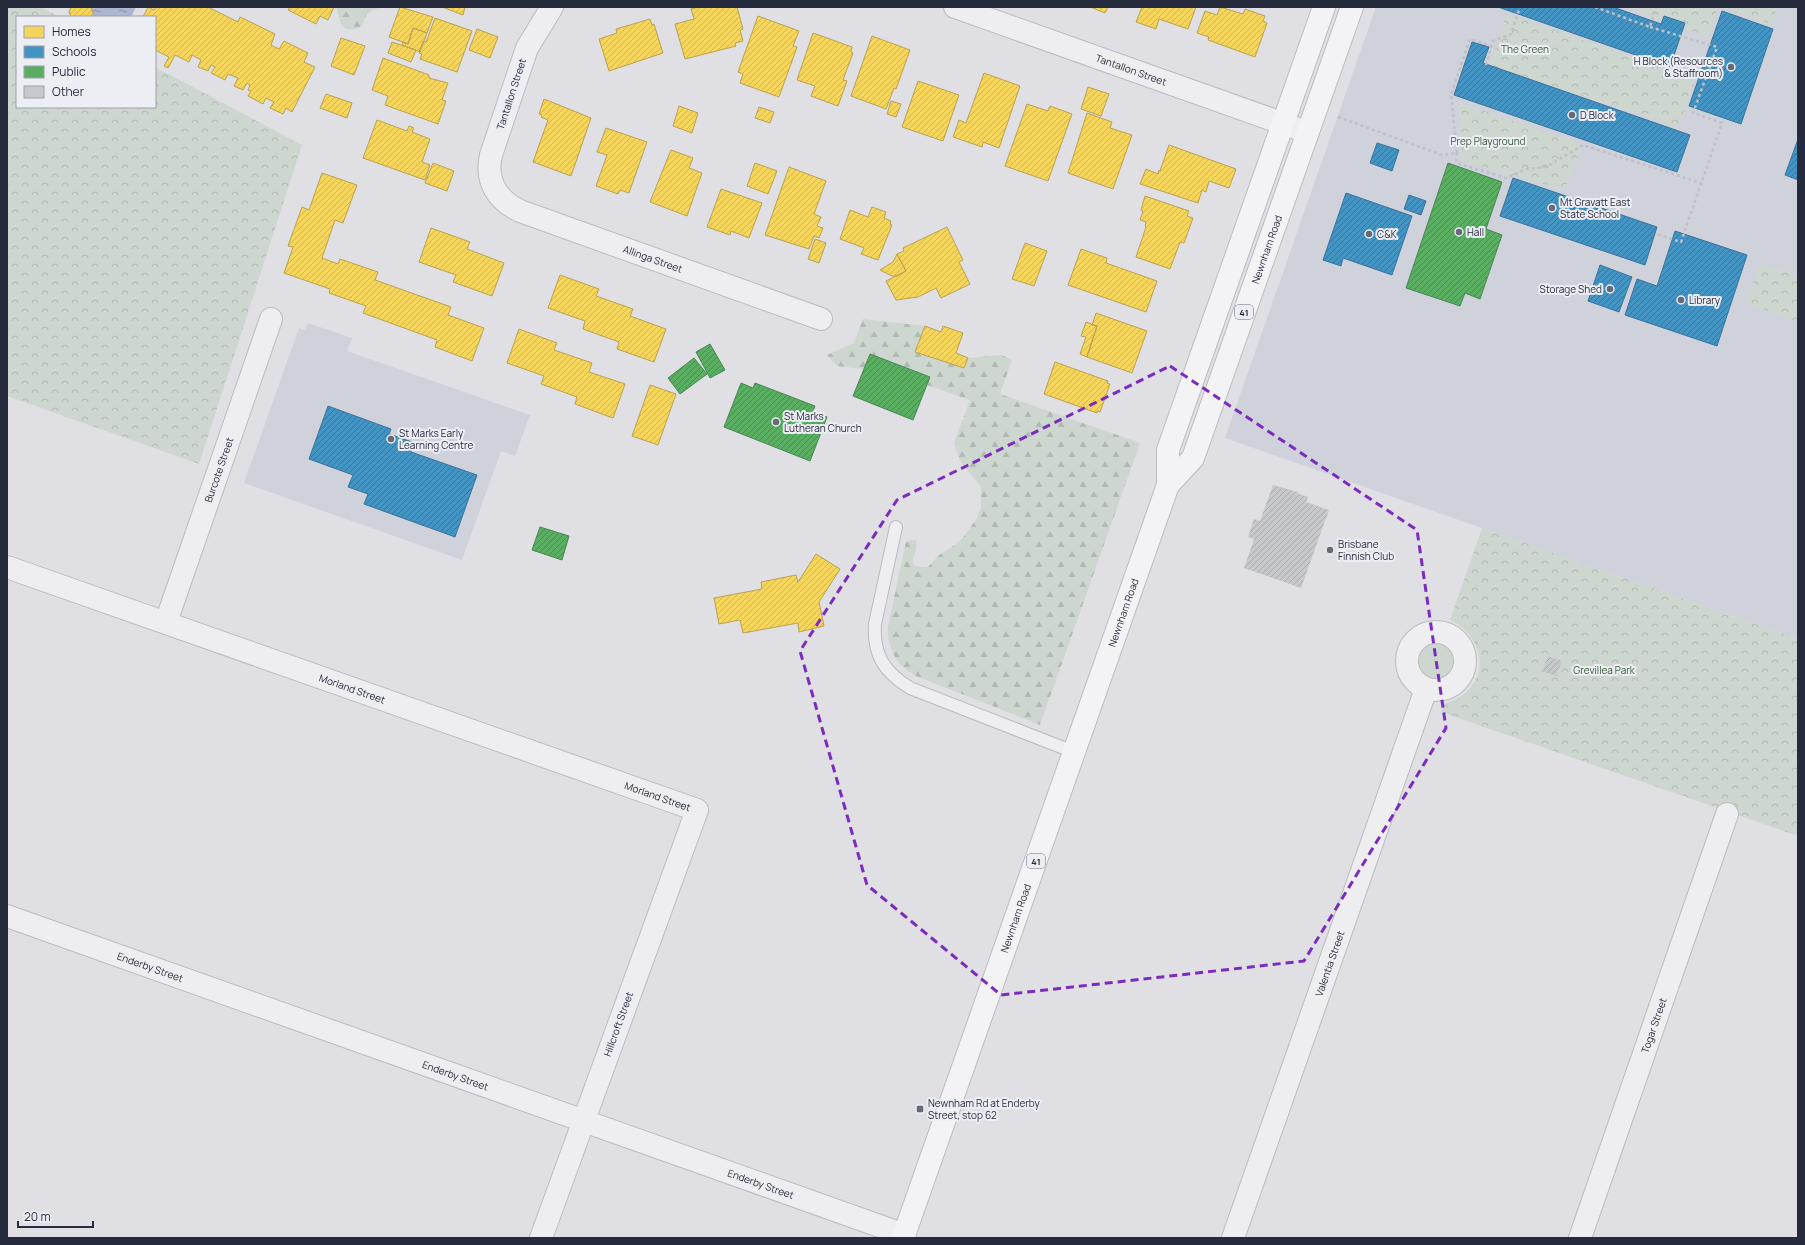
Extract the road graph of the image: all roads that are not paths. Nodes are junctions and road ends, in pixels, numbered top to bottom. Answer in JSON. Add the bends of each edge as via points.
{"nodes":[{"id":1,"x":552,"y":7,"type":"edge"},
{"id":2,"x":955,"y":7,"type":"edge"},
{"id":3,"x":1324,"y":7,"type":"edge"},
{"id":4,"x":1352,"y":7,"type":"edge"},
{"id":5,"x":1283,"y":123,"type":"junction"},
{"id":6,"x":1307,"y":132,"type":"junction"},
{"id":7,"x":493,"y":187,"type":"joint"},
{"id":8,"x":271,"y":319,"type":"dead end"},
{"id":9,"x":821,"y":319,"type":"dead end"},
{"id":10,"x":1168,"y":485,"type":"junction"},
{"id":11,"x":896,"y":527,"type":"dead end"},
{"id":12,"x":7,"y":566,"type":"edge"},
{"id":13,"x":166,"y":622,"type":"junction"},
{"id":14,"x":1426,"y":689,"type":"dead end"},
{"id":15,"x":1074,"y":752,"type":"junction"},
{"id":16,"x":697,"y":810,"type":"joint"},
{"id":17,"x":1727,"y":814,"type":"dead end"},
{"id":18,"x":7,"y":916,"type":"edge"},
{"id":19,"x":583,"y":1119,"type":"junction"},
{"id":20,"x":904,"y":1236,"type":"edge"},
{"id":21,"x":541,"y":1238,"type":"edge"},
{"id":22,"x":1233,"y":1238,"type":"edge"},
{"id":23,"x":1580,"y":1238,"type":"edge"}],
"edges":[{"from":1,"to":7,"type":"street","name":"Tantallon Street","via":[[527,48],[521,63],[490,160],[489,176]]},
{"from":2,"to":5,"type":"street","name":"Tantallon Street"},
{"from":3,"to":5,"type":"main road","name":"Newnham Road","number":"41"},
{"from":4,"to":6,"type":"main road","name":"Newnham Road","number":"41"},
{"from":5,"to":6,"type":"street","name":"Tantallon Street"},
{"from":5,"to":10,"type":"main road","name":"Newnham Road","number":"41","via":[[1168,450]]},
{"from":6,"to":10,"type":"main road","name":"Newnham Road","number":"41","via":[[1193,458]]},
{"from":7,"to":9,"type":"street","name":"Allinga Street","via":[[500,198],[510,206]]},
{"from":8,"to":13,"type":"street","name":"Burcote Street"},
{"from":10,"to":15,"type":"main road","name":"Newnham Road","number":"41"},
{"from":11,"to":15,"type":"lane","via":[[874,635],[879,657],[887,670],[910,688]]},
{"from":12,"to":13,"type":"street","name":"Morland Street"},
{"from":13,"to":16,"type":"street","name":"Morland Street"},
{"from":14,"to":22,"type":"street","name":"Valentia Street"},
{"from":15,"to":20,"type":"main road","name":"Newnham Road","number":"41"},
{"from":16,"to":19,"type":"street","name":"Hillcroft Street"},
{"from":17,"to":23,"type":"street","name":"Togar Street"},
{"from":18,"to":19,"type":"street","name":"Enderby Street"},
{"from":19,"to":20,"type":"street","name":"Enderby Street"},
{"from":19,"to":21,"type":"street","name":"Hillcroft Street"}]}
